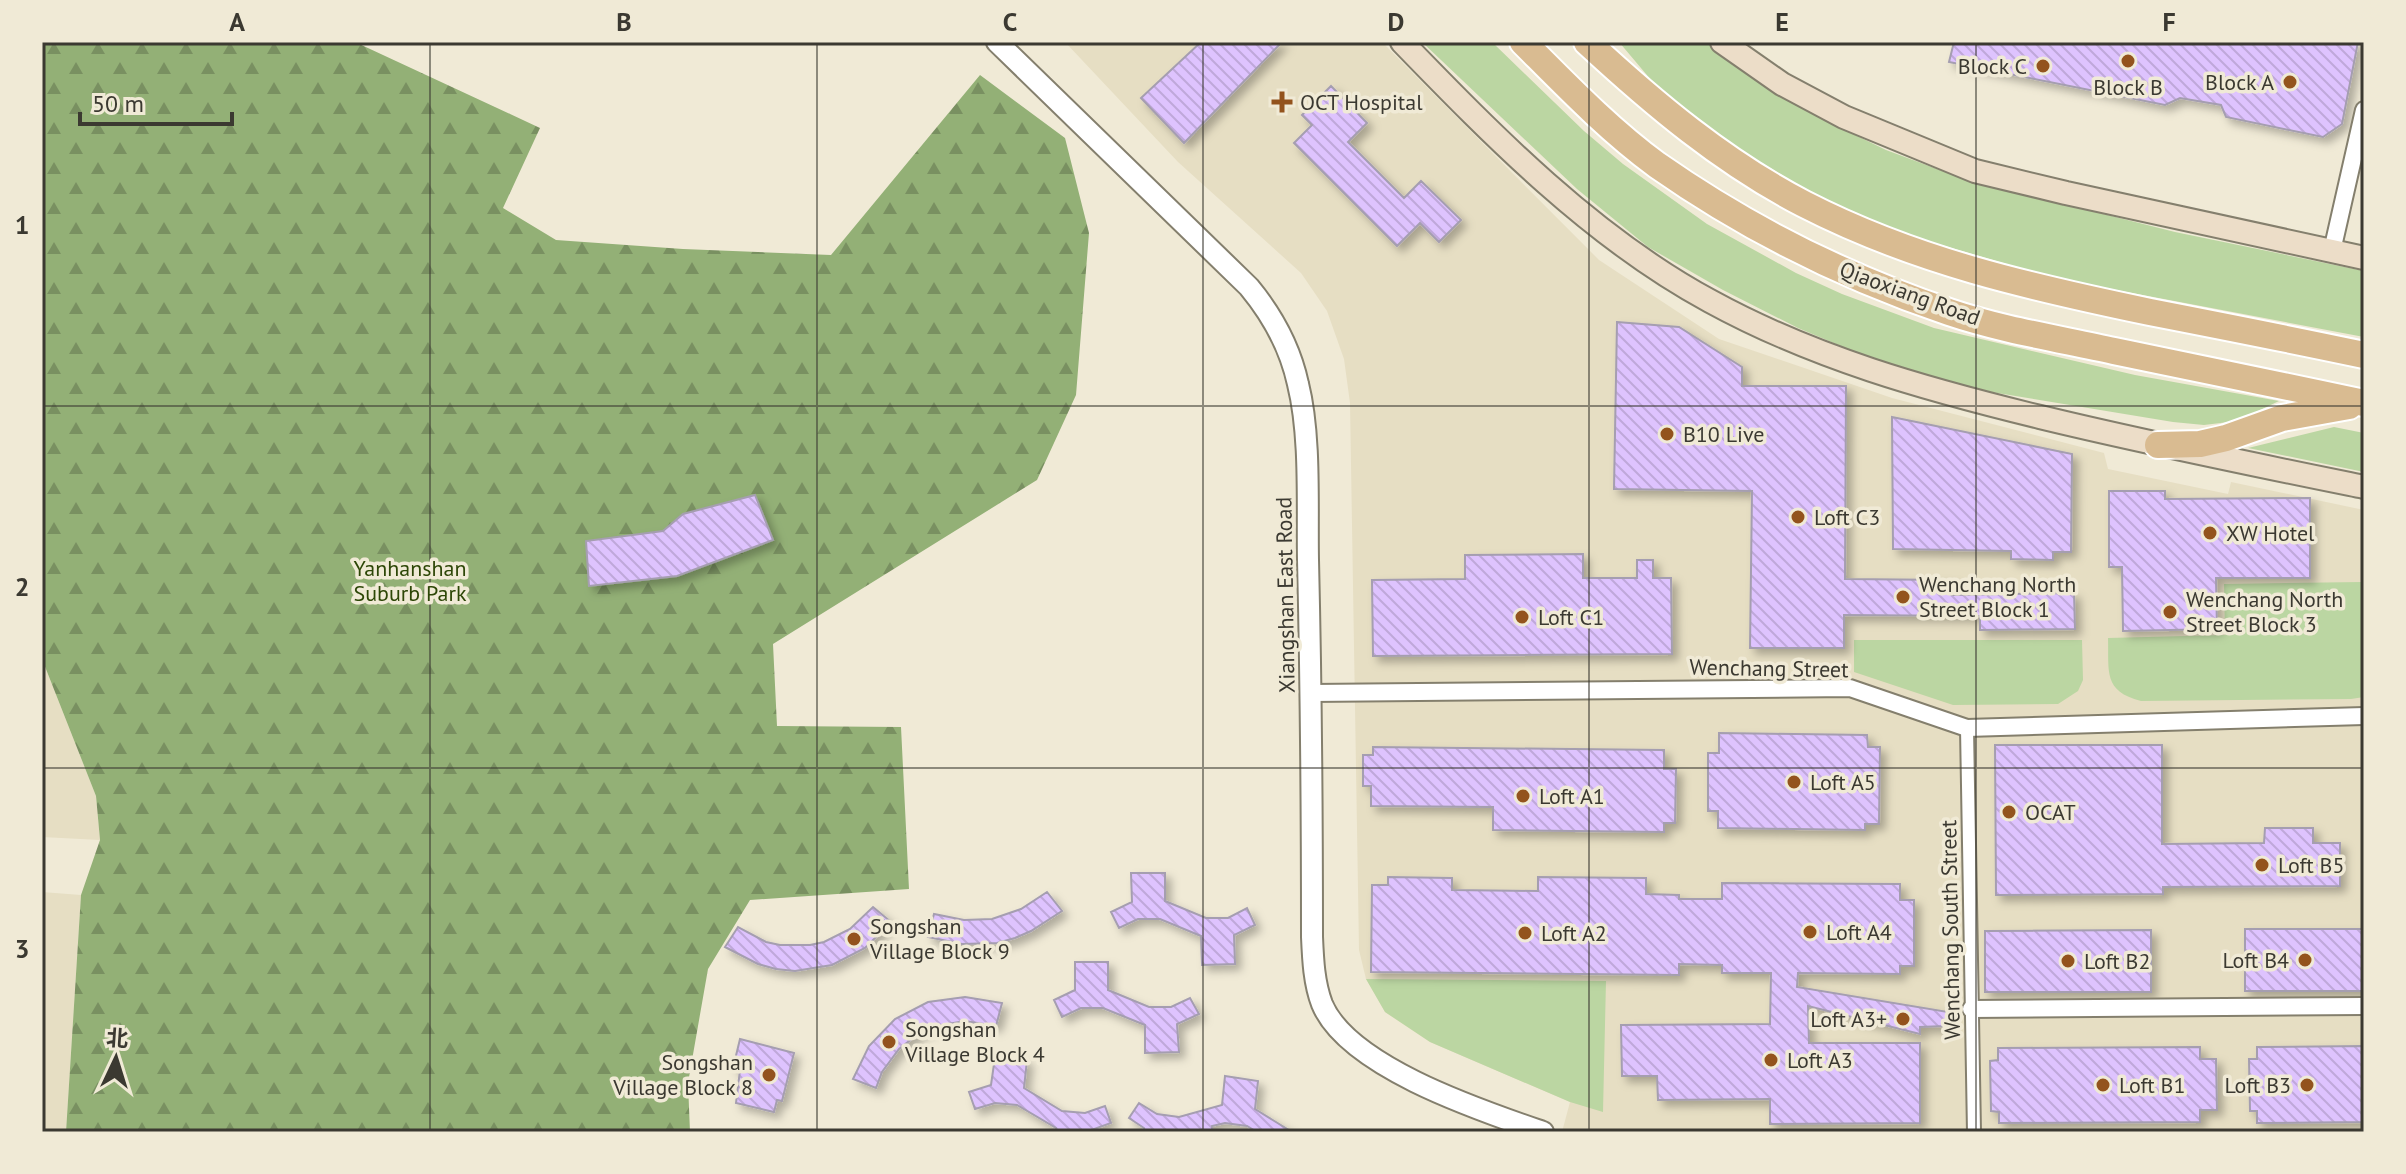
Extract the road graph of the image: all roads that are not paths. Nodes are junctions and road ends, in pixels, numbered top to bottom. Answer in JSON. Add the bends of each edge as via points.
{"nodes":[{"id":1,"x":997,"y":42,"type":"edge"},
{"id":2,"x":1402,"y":42,"type":"edge"},
{"id":3,"x":1523,"y":42,"type":"edge"},
{"id":4,"x":1587,"y":42,"type":"edge"},
{"id":5,"x":1722,"y":42,"type":"edge"},
{"id":6,"x":2364,"y":110,"type":"edge"},
{"id":7,"x":2332,"y":251,"type":"junction"},
{"id":8,"x":2364,"y":258,"type":"edge"},
{"id":9,"x":2364,"y":355,"type":"edge"},
{"id":10,"x":2364,"y":403,"type":"edge"},
{"id":11,"x":2158,"y":445,"type":"junction"},
{"id":12,"x":2364,"y":487,"type":"edge"},
{"id":13,"x":1311,"y":693,"type":"junction"},
{"id":14,"x":2364,"y":716,"type":"edge"},
{"id":15,"x":1967,"y":728,"type":"junction"},
{"id":16,"x":2364,"y":1006,"type":"edge"},
{"id":17,"x":1971,"y":1009,"type":"junction"},
{"id":18,"x":1543,"y":1132,"type":"edge"},
{"id":19,"x":1974,"y":1132,"type":"edge"}],
"edges":[{"from":1,"to":13,"type":"street","name":"Xiangshan East Road","via":[[1249,287],[1284,340],[1299,386],[1305,432]]},
{"from":2,"to":11,"type":"main road","via":[[1571,206],[1709,301],[1869,371]]},
{"from":3,"to":10,"type":"main road","name":"Qiaoxiang Road","via":[[1590,109],[1656,163],[1735,215],[1869,281],[1951,312],[2037,334]]},
{"from":4,"to":9,"type":"main road","name":"Qiaoxiang Road","via":[[1683,126],[1744,170],[1805,205],[1887,241],[2048,291]]},
{"from":5,"to":7,"type":"main road","via":[[1782,84],[1844,117],[1975,171]]},
{"from":6,"to":7,"type":"street"},
{"from":7,"to":8,"type":"main road"},
{"from":10,"to":11,"type":"main road","via":[[2282,418],[2200,444]]},
{"from":11,"to":12,"type":"main road"},
{"from":13,"to":15,"type":"street","name":"Wenchang Street","via":[[1850,688]]},
{"from":13,"to":18,"type":"street","name":"Xiangshan East Road","via":[[1312,946],[1323,1006],[1344,1037],[1375,1060]]},
{"from":14,"to":15,"type":"street","name":"Wenchang Street"},
{"from":15,"to":17,"type":"street","name":"Wenchang South Street"},
{"from":16,"to":17,"type":"street"},
{"from":17,"to":19,"type":"street","name":"Wenchang South Street"}]}
